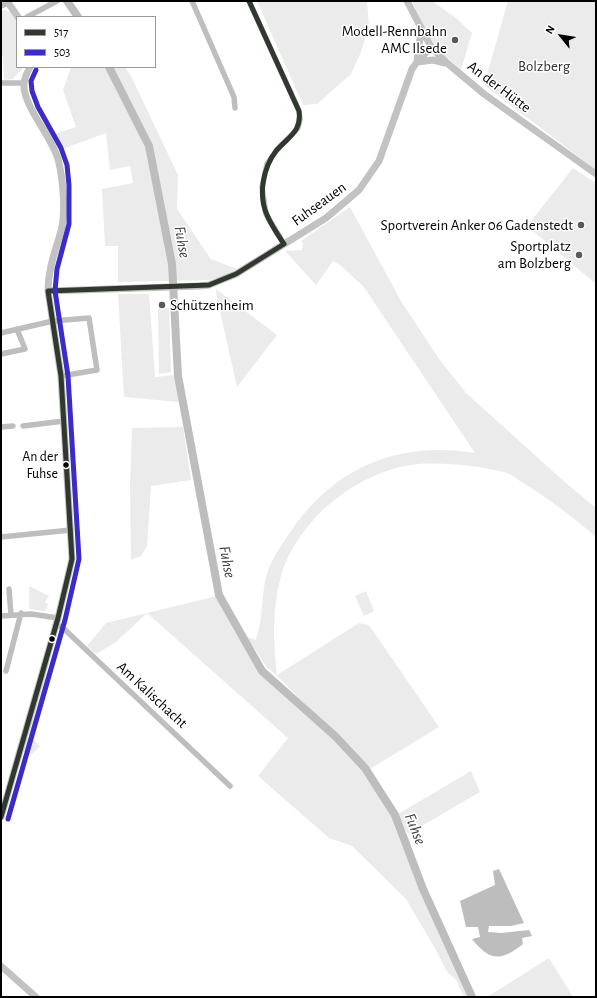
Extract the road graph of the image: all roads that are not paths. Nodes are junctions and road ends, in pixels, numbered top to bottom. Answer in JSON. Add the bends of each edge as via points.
{"nodes":[{"id":1,"x":57,"y":1,"type":"edge"},
{"id":2,"x":192,"y":1,"type":"edge"},
{"id":3,"x":249,"y":1,"type":"edge"},
{"id":4,"x":407,"y":1,"type":"edge"},
{"id":5,"x":8,"y":2,"type":"edge"},
{"id":6,"x":1,"y":6,"type":"edge"},
{"id":7,"x":17,"y":16,"type":"edge"},
{"id":8,"x":29,"y":16,"type":"edge"},
{"id":9,"x":421,"y":30,"type":"junction"},
{"id":10,"x":431,"y":47,"type":"junction"},
{"id":11,"x":417,"y":62,"type":"junction"},
{"id":12,"x":447,"y":63,"type":"junction"},
{"id":13,"x":30,"y":68,"type":"edge"},
{"id":14,"x":1,"y":83,"type":"edge"},
{"id":15,"x":24,"y":83,"type":"junction"},
{"id":16,"x":235,"y":108,"type":"dead end"},
{"id":17,"x":596,"y":174,"type":"edge"},
{"id":18,"x":284,"y":244,"type":"junction"},
{"id":19,"x":48,"y":291,"type":"junction"},
{"id":20,"x":53,"y":322,"type":"junction"},
{"id":21,"x":18,"y":329,"type":"junction"},
{"id":22,"x":1,"y":333,"type":"edge"},
{"id":23,"x":1,"y":354,"type":"edge"},
{"id":24,"x":61,"y":376,"type":"junction"},
{"id":25,"x":64,"y":421,"type":"junction"},
{"id":26,"x":13,"y":426,"type":"dead end"},
{"id":27,"x":23,"y":426,"type":"dead end"},
{"id":28,"x":1,"y":427,"type":"edge"},
{"id":29,"x":71,"y":530,"type":"junction"},
{"id":30,"x":1,"y":537,"type":"edge"},
{"id":31,"x":9,"y":589,"type":"dead end"},
{"id":32,"x":21,"y":614,"type":"junction"},
{"id":33,"x":11,"y":615,"type":"junction"},
{"id":34,"x":1,"y":616,"type":"edge"},
{"id":35,"x":58,"y":618,"type":"junction"},
{"id":36,"x":55,"y":625,"type":"junction"},
{"id":37,"x":6,"y":671,"type":"dead end"},
{"id":38,"x":230,"y":786,"type":"dead end"},
{"id":39,"x":1,"y":817,"type":"edge"},
{"id":40,"x":1,"y":966,"type":"edge"},
{"id":41,"x":36,"y":997,"type":"edge"}],
"edges":[{"from":1,"to":8,"type":"street"},
{"from":2,"to":16,"type":"street","via":[[234,98]]},
{"from":3,"to":18,"type":"street","via":[[300,119],[298,128],[267,164],[262,187],[266,214]]},
{"from":4,"to":9,"type":"street","name":"An der Hütte"},
{"from":5,"to":6,"type":"street"},
{"from":5,"to":7,"type":"street"},
{"from":9,"to":10,"type":"street","name":"An der Hütte"},
{"from":9,"to":11,"type":"street"},
{"from":10,"to":11,"type":"street","name":"Fuhseauen"},
{"from":10,"to":12,"type":"street","name":"An der Hütte"},
{"from":11,"to":12,"type":"street","via":[[433,60]]},
{"from":11,"to":18,"type":"street","name":"Fuhseauen","via":[[412,69],[379,161],[367,180],[326,218]]},
{"from":12,"to":17,"type":"street","name":"An der Hütte","via":[[484,94]]},
{"from":13,"to":15,"type":"street"},
{"from":14,"to":15,"type":"street"},
{"from":15,"to":19,"type":"street","via":[[28,101],[54,148],[59,164],[63,215],[48,277]]},
{"from":18,"to":19,"type":"street","name":"Fuhseauen","via":[[236,274],[209,285]]},
{"from":19,"to":20,"type":"street"},
{"from":20,"to":21,"type":"street"},
{"from":20,"to":24,"type":"street"},
{"from":20,"to":24,"type":"street","via":[[89,318],[97,370]]},
{"from":21,"to":22,"type":"street"},
{"from":21,"to":23,"type":"street","via":[[25,349]]},
{"from":24,"to":25,"type":"street"},
{"from":25,"to":27,"type":"street"},
{"from":25,"to":29,"type":"street"},
{"from":26,"to":28,"type":"street"},
{"from":29,"to":30,"type":"street"},
{"from":29,"to":35,"type":"street","via":[[70,568]]},
{"from":31,"to":33,"type":"street"},
{"from":32,"to":33,"type":"street"},
{"from":32,"to":35,"type":"street"},
{"from":32,"to":37,"type":"street"},
{"from":33,"to":34,"type":"street"},
{"from":35,"to":36,"type":"street"},
{"from":36,"to":38,"type":"street","name":"Am Kalischacht","via":[[62,627]]},
{"from":36,"to":39,"type":"street"},
{"from":40,"to":41,"type":"street"}]}
